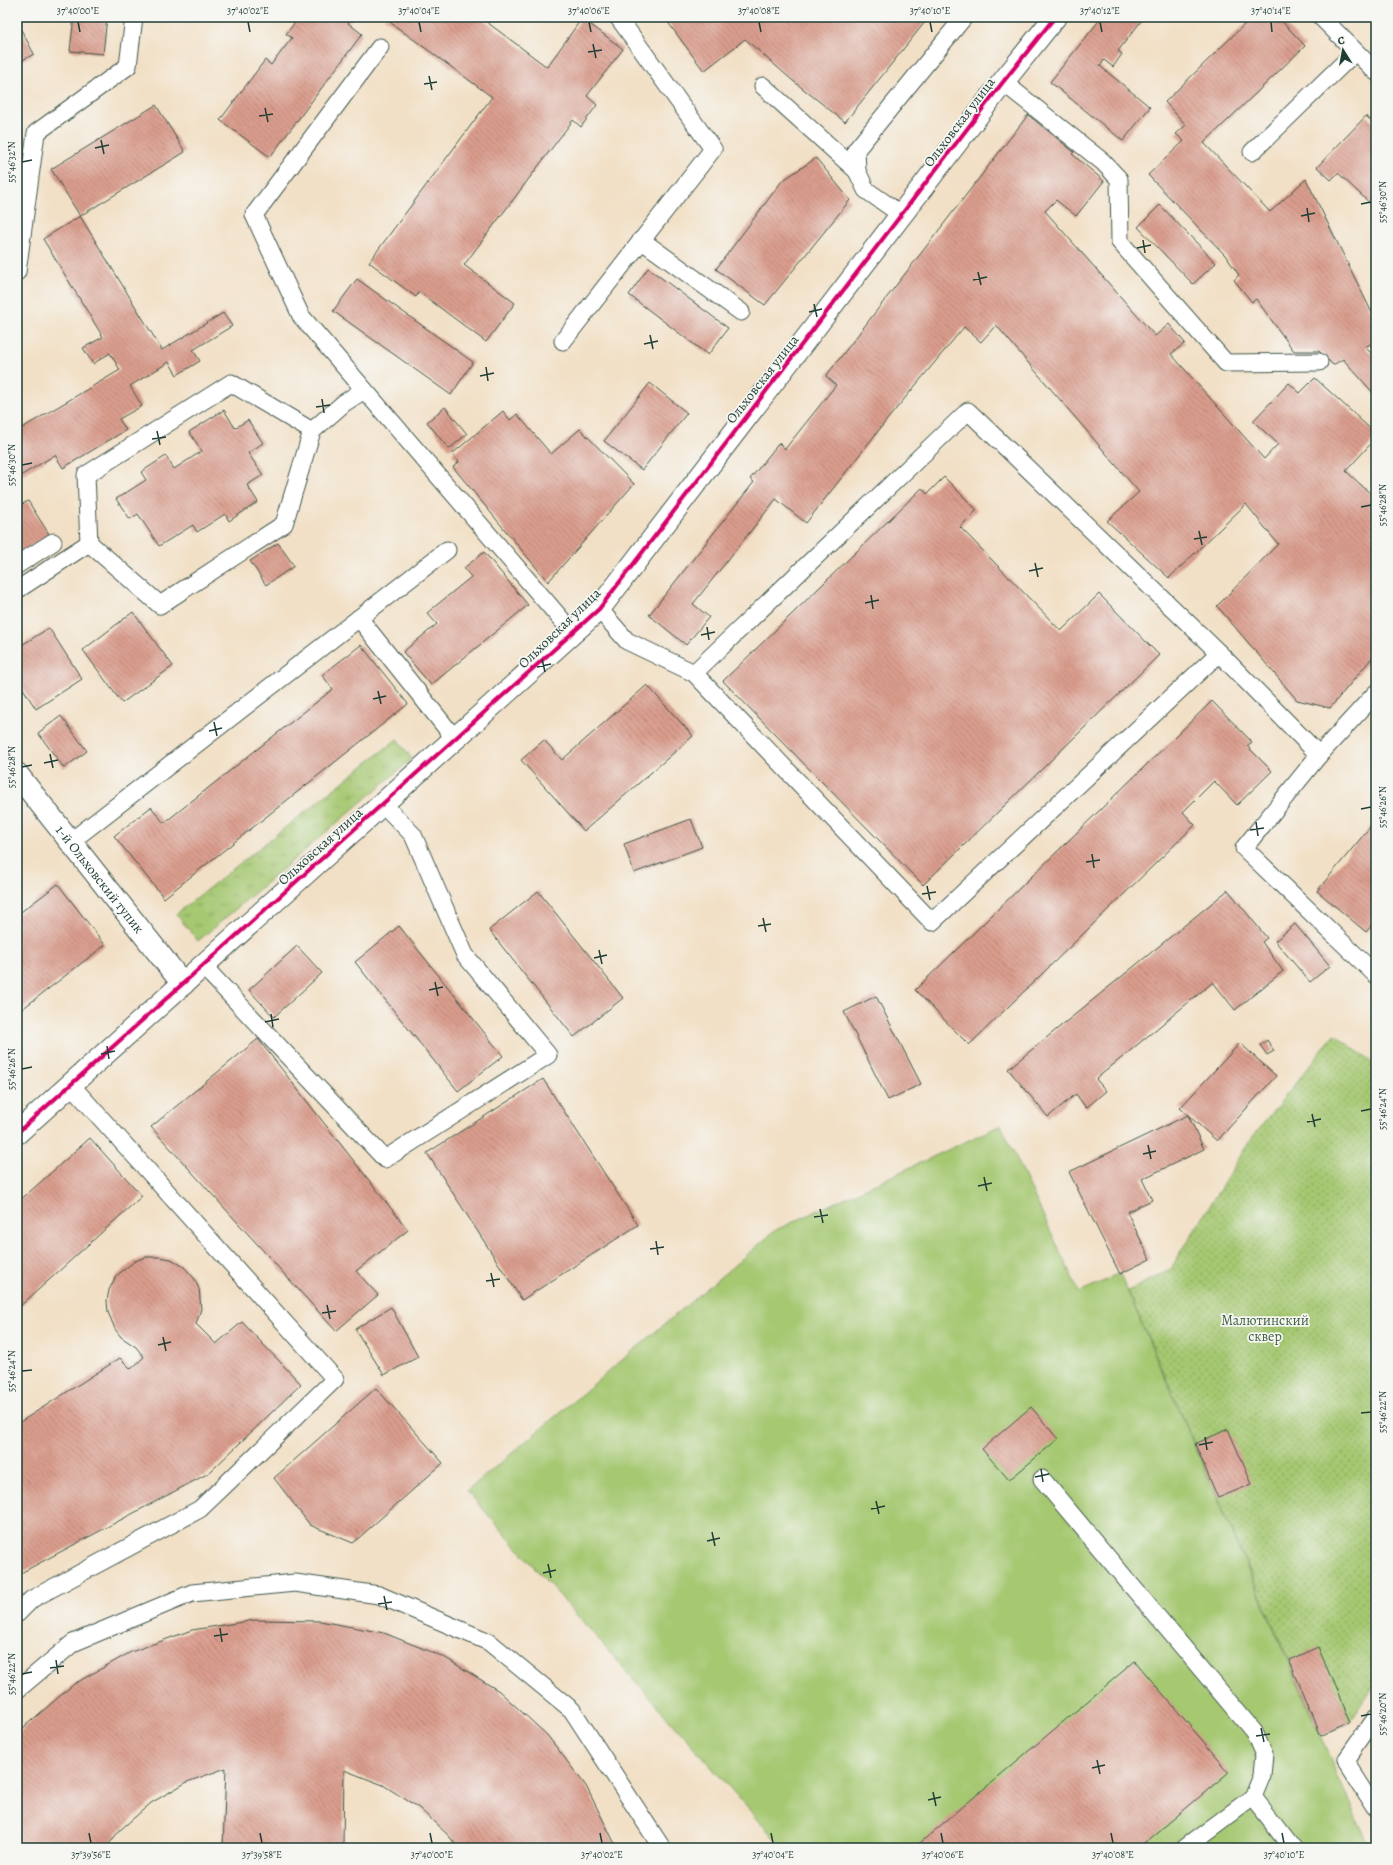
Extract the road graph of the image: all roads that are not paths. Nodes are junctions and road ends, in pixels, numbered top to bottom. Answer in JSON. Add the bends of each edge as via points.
{"nodes":[{"id":1,"x":134,"y":17,"type":"edge"},
{"id":2,"x":618,"y":17,"type":"edge"},
{"id":3,"x":964,"y":17,"type":"edge"},
{"id":4,"x":1055,"y":17,"type":"edge"},
{"id":5,"x":1321,"y":17,"type":"edge"},
{"id":6,"x":380,"y":47,"type":"dead end"},
{"id":7,"x":1355,"y":52,"type":"junction"},
{"id":8,"x":1376,"y":72,"type":"edge"},
{"id":9,"x":1003,"y":82,"type":"junction"},
{"id":10,"x":763,"y":86,"type":"dead end"},
{"id":11,"x":1252,"y":152,"type":"dead end"},
{"id":12,"x":857,"y":171,"type":"junction"},
{"id":13,"x":902,"y":215,"type":"junction"},
{"id":14,"x":641,"y":240,"type":"junction"},
{"id":15,"x":17,"y":272,"type":"edge"},
{"id":16,"x":741,"y":312,"type":"dead end"},
{"id":17,"x":563,"y":341,"type":"dead end"},
{"id":18,"x":1319,"y":362,"type":"dead end"},
{"id":19,"x":364,"y":390,"type":"junction"},
{"id":20,"x":312,"y":430,"type":"junction"},
{"id":21,"x":53,"y":542,"type":"dead end"},
{"id":22,"x":89,"y":543,"type":"junction"},
{"id":23,"x":448,"y":550,"type":"dead end"},
{"id":24,"x":17,"y":565,"type":"edge"},
{"id":25,"x":17,"y":590,"type":"edge"},
{"id":26,"x":599,"y":609,"type":"junction"},
{"id":27,"x":359,"y":618,"type":"junction"},
{"id":28,"x":573,"y":633,"type":"junction"},
{"id":29,"x":1219,"y":653,"type":"junction"},
{"id":30,"x":694,"y":672,"type":"junction"},
{"id":31,"x":1376,"y":693,"type":"edge"},
{"id":32,"x":455,"y":739,"type":"junction"},
{"id":33,"x":1319,"y":755,"type":"junction"},
{"id":34,"x":17,"y":774,"type":"edge"},
{"id":35,"x":383,"y":804,"type":"junction"},
{"id":36,"x":70,"y":842,"type":"junction"},
{"id":37,"x":203,"y":966,"type":"junction"},
{"id":38,"x":1376,"y":975,"type":"edge"},
{"id":39,"x":183,"y":984,"type":"junction"},
{"id":40,"x":71,"y":1085,"type":"junction"},
{"id":41,"x":17,"y":1133,"type":"edge"},
{"id":42,"x":1042,"y":1479,"type":"dead end"},
{"id":43,"x":17,"y":1614,"type":"edge"},
{"id":44,"x":17,"y":1690,"type":"edge"},
{"id":45,"x":1376,"y":1718,"type":"edge"},
{"id":46,"x":1253,"y":1797,"type":"junction"},
{"id":47,"x":1376,"y":1808,"type":"edge"},
{"id":48,"x":662,"y":1848,"type":"edge"},
{"id":49,"x":1185,"y":1848,"type":"edge"},
{"id":50,"x":1293,"y":1848,"type":"edge"}],
"edges":[{"from":1,"to":15,"type":"lane","via":[[128,66],[36,133]]},
{"from":2,"to":14,"type":"lane","via":[[713,149]]},
{"from":3,"to":12,"type":"lane","via":[[856,150]]},
{"from":4,"to":9,"type":"street","name":"Ольховская улица"},
{"from":5,"to":7,"type":"lane"},
{"from":6,"to":19,"type":"lane","via":[[254,215],[301,316]]},
{"from":7,"to":8,"type":"lane"},
{"from":7,"to":11,"type":"lane"},
{"from":9,"to":13,"type":"street","name":"Ольховская улица"},
{"from":9,"to":18,"type":"lane","via":[[1103,162],[1119,179],[1120,242],[1226,363]]},
{"from":10,"to":12,"type":"lane"},
{"from":12,"to":13,"type":"lane","via":[[866,190]]},
{"from":13,"to":26,"type":"street","name":"Ольховская улица"},
{"from":14,"to":16,"type":"lane"},
{"from":14,"to":17,"type":"lane"},
{"from":19,"to":20,"type":"lane"},
{"from":19,"to":28,"type":"lane"},
{"from":20,"to":22,"type":"lane","via":[[231,383],[86,475]]},
{"from":20,"to":22,"type":"lane","via":[[284,524],[160,605]]},
{"from":21,"to":24,"type":"lane"},
{"from":22,"to":25,"type":"lane"},
{"from":23,"to":27,"type":"lane"},
{"from":26,"to":28,"type":"street","name":"Ольховская улица"},
{"from":26,"to":30,"type":"lane","via":[[628,641]]},
{"from":27,"to":32,"type":"lane"},
{"from":27,"to":36,"type":"lane"},
{"from":28,"to":32,"type":"street","name":"Ольховская улица"},
{"from":29,"to":30,"type":"lane","via":[[968,411]]},
{"from":29,"to":30,"type":"lane","via":[[932,922]]},
{"from":29,"to":33,"type":"lane"},
{"from":31,"to":33,"type":"lane"},
{"from":32,"to":35,"type":"street","name":"Ольховская улица"},
{"from":33,"to":38,"type":"lane","via":[[1244,848]]},
{"from":34,"to":36,"type":"street","name":"1-й Ольховский тупик"},
{"from":35,"to":37,"type":"street","name":"Ольховская улица"},
{"from":35,"to":37,"type":"lane","via":[[413,835],[465,955],[548,1056],[385,1159]]},
{"from":36,"to":39,"type":"street","name":"1-й Ольховский тупик"},
{"from":37,"to":39,"type":"street","name":"Ольховская улица"},
{"from":39,"to":40,"type":"street","name":"Ольховская улица"},
{"from":40,"to":41,"type":"street","name":"Ольховская улица"},
{"from":40,"to":43,"type":"lane","via":[[335,1379],[200,1510],[32,1599]]},
{"from":42,"to":46,"type":"lane","via":[[1254,1732],[1264,1755],[1262,1775]]},
{"from":44,"to":48,"type":"lane","via":[[73,1642],[192,1593],[295,1584],[379,1596],[489,1642],[572,1710]]},
{"from":45,"to":47,"type":"lane","via":[[1346,1761]]},
{"from":46,"to":49,"type":"lane"},
{"from":46,"to":50,"type":"lane"}]}
